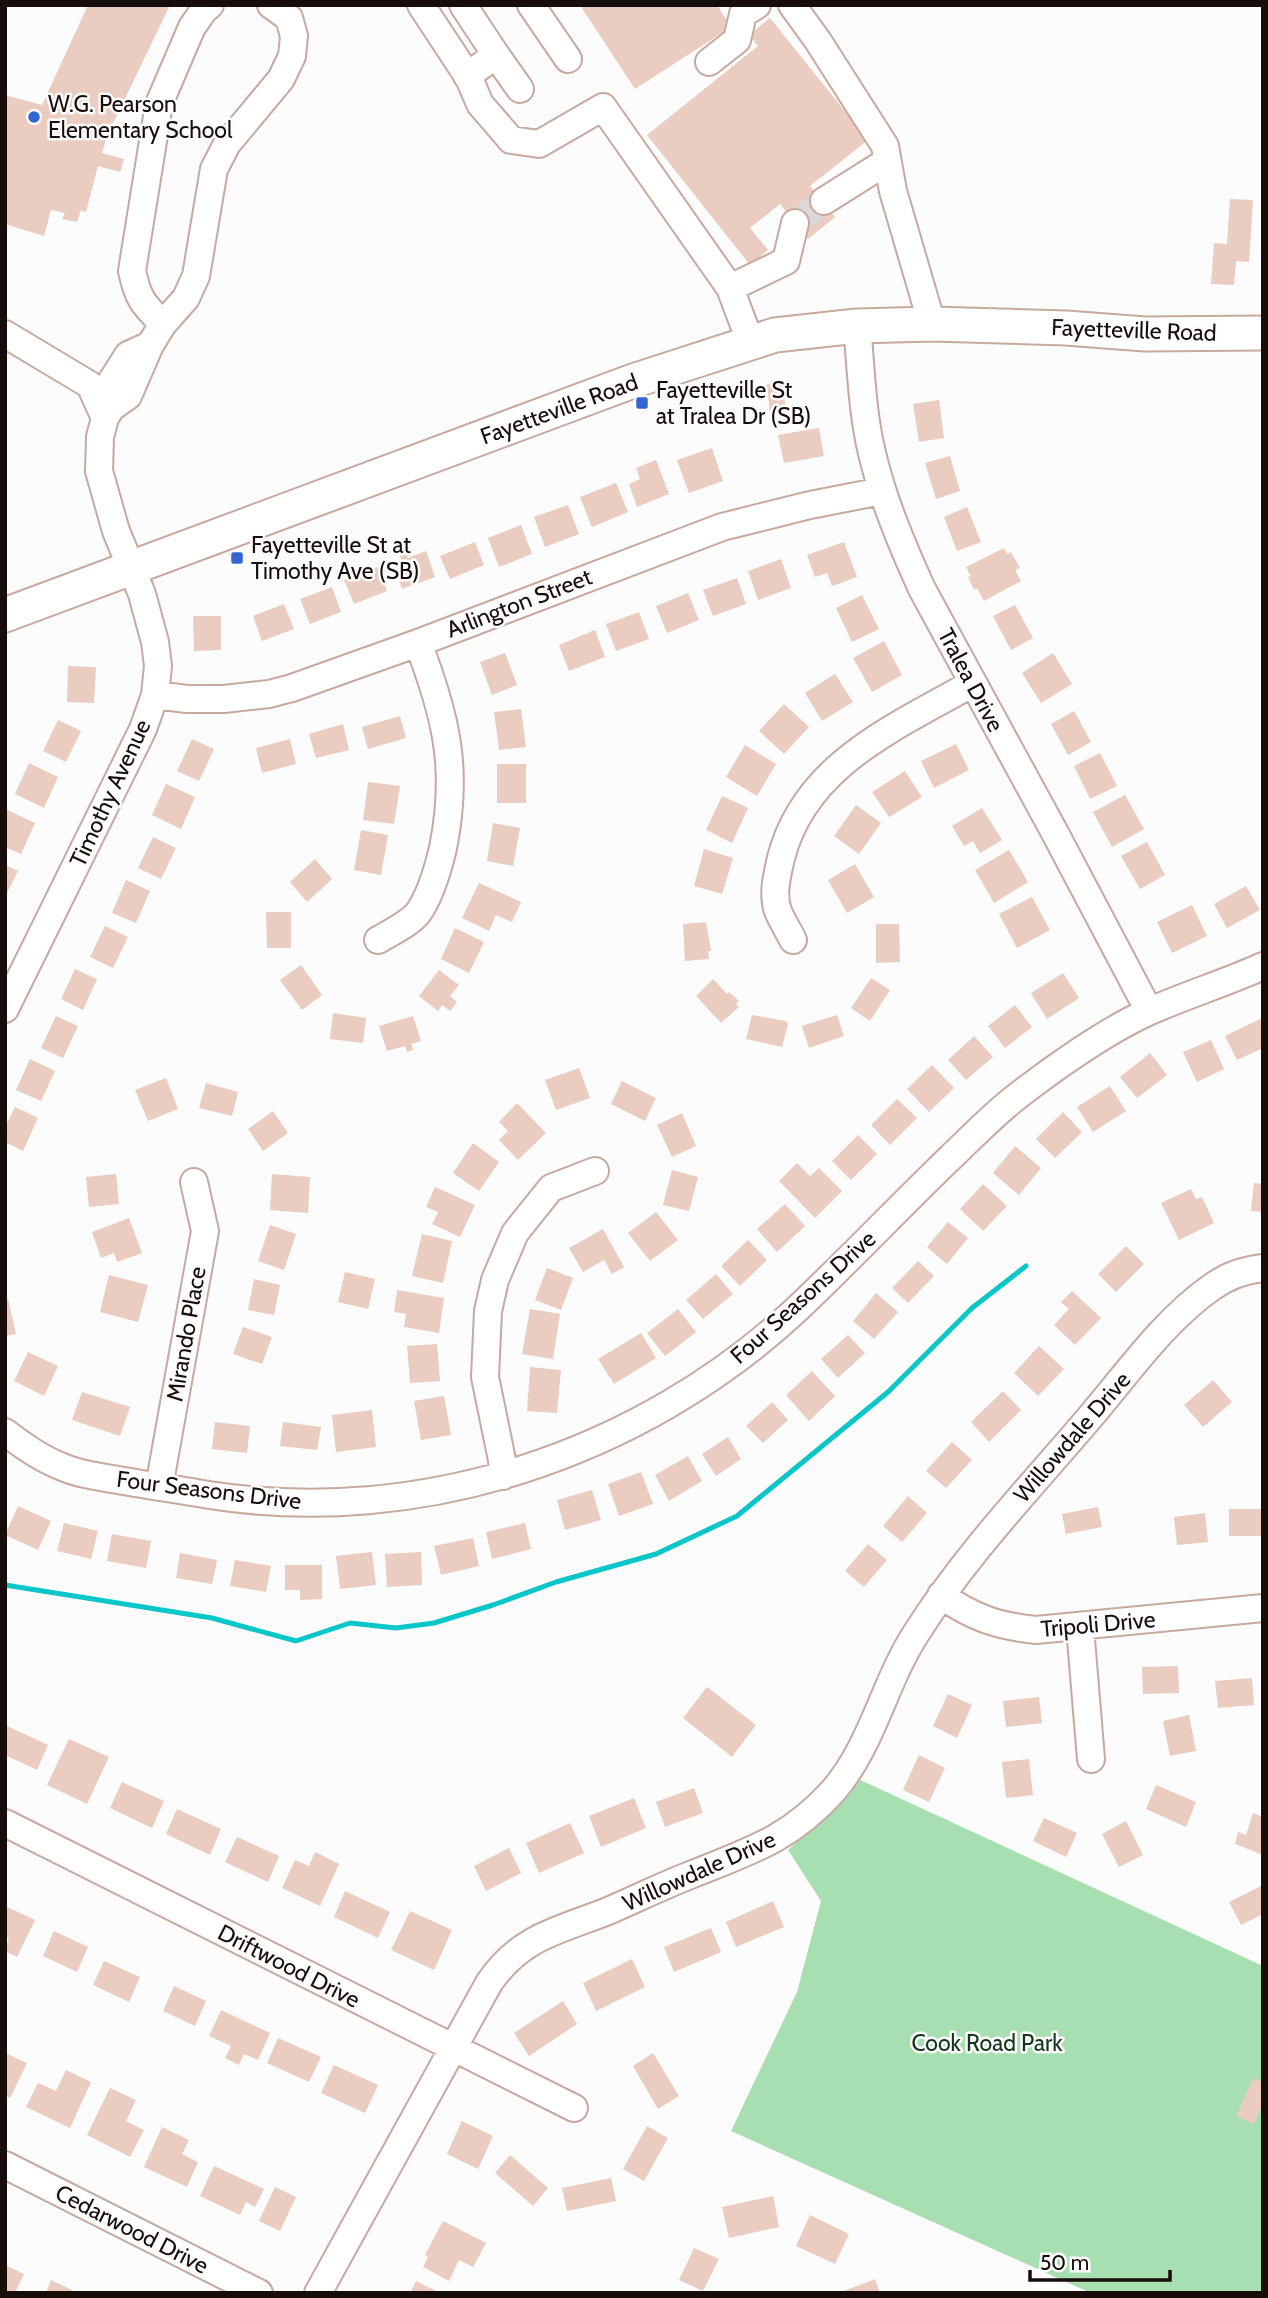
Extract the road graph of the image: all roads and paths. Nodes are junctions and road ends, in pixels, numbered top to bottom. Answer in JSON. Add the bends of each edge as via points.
{"nodes":[{"id":1,"x":210,"y":5,"type":"edge"},
{"id":2,"x":271,"y":5,"type":"edge"},
{"id":3,"x":421,"y":5,"type":"edge"},
{"id":4,"x":531,"y":5,"type":"edge"},
{"id":5,"x":757,"y":5,"type":"edge"},
{"id":6,"x":792,"y":5,"type":"edge"},
{"id":7,"x":475,"y":9,"type":"edge"},
{"id":8,"x":495,"y":55,"type":"junction"},
{"id":9,"x":568,"y":59,"type":"dead end"},
{"id":10,"x":709,"y":62,"type":"dead end"},
{"id":11,"x":467,"y":76,"type":"junction"},
{"id":12,"x":520,"y":89,"type":"dead end"},
{"id":13,"x":886,"y":162,"type":"junction"},
{"id":14,"x":824,"y":201,"type":"tunnel mouth"},
{"id":15,"x":795,"y":223,"type":"tunnel mouth"},
{"id":16,"x":730,"y":288,"type":"junction"},
{"id":17,"x":932,"y":324,"type":"junction"},
{"id":18,"x":856,"y":326,"type":"junction"},
{"id":19,"x":1263,"y":333,"type":"edge"},
{"id":20,"x":5,"y":334,"type":"edge"},
{"id":21,"x":156,"y":334,"type":"junction"},
{"id":22,"x":750,"y":341,"type":"junction"},
{"id":23,"x":108,"y":413,"type":"junction"},
{"id":24,"x":882,"y":491,"type":"junction"},
{"id":25,"x":132,"y":568,"type":"junction"},
{"id":26,"x":5,"y":615,"type":"edge"},
{"id":27,"x":418,"y":643,"type":"junction"},
{"id":28,"x":973,"y":683,"type":"junction"},
{"id":29,"x":155,"y":695,"type":"junction"},
{"id":30,"x":378,"y":940,"type":"dead end"},
{"id":31,"x":793,"y":940,"type":"dead end"},
{"id":32,"x":1263,"y":967,"type":"edge"},
{"id":33,"x":5,"y":1009,"type":"edge"},
{"id":34,"x":1149,"y":1011,"type":"junction"},
{"id":35,"x":596,"y":1171,"type":"dead end"},
{"id":36,"x":194,"y":1182,"type":"dead end"},
{"id":37,"x":1263,"y":1268,"type":"edge"},
{"id":38,"x":5,"y":1432,"type":"edge"},
{"id":39,"x":503,"y":1476,"type":"junction"},
{"id":40,"x":159,"y":1487,"type":"junction"},
{"id":41,"x":942,"y":1595,"type":"junction"},
{"id":42,"x":1263,"y":1608,"type":"edge"},
{"id":43,"x":1080,"y":1627,"type":"junction"},
{"id":44,"x":1091,"y":1759,"type":"dead end"},
{"id":45,"x":5,"y":1823,"type":"edge"},
{"id":46,"x":453,"y":2048,"type":"junction"},
{"id":47,"x":574,"y":2108,"type":"dead end"},
{"id":48,"x":5,"y":2165,"type":"edge"},
{"id":49,"x":259,"y":2293,"type":"edge"},
{"id":50,"x":318,"y":2293,"type":"edge"}],
"edges":[{"from":1,"to":21,"type":"street","via":[[192,27],[159,104],[132,271]]},
{"from":2,"to":21,"type":"street","name":"Timothy Avenue","via":[[289,18],[294,36],[292,56],[281,79],[227,144],[214,169],[196,276],[186,298]]},
{"from":3,"to":11,"type":"street"},
{"from":4,"to":9,"type":"street"},
{"from":5,"to":10,"type":"street","via":[[743,14],[737,40]]},
{"from":6,"to":13,"type":"street","via":[[885,146]]},
{"from":7,"to":8,"type":"street"},
{"from":8,"to":11,"type":"street"},
{"from":8,"to":12,"type":"street"},
{"from":11,"to":16,"type":"street","via":[[481,104],[511,140],[539,144],[603,107]]},
{"from":13,"to":14,"type":"street"},
{"from":13,"to":17,"type":"street"},
{"from":15,"to":16,"type":"street","via":[[786,261]]},
{"from":16,"to":22,"type":"street"},
{"from":17,"to":18,"type":"main road","name":"Fayetteville Road"},
{"from":17,"to":19,"type":"main road","name":"Fayetteville Road","via":[[1145,334]]},
{"from":18,"to":22,"type":"main road","name":"Fayetteville Road"},
{"from":18,"to":24,"type":"street","name":"Tralea Drive","via":[[864,410]]},
{"from":20,"to":23,"type":"street","via":[[90,385]]},
{"from":21,"to":23,"type":"street","name":"Timothy Avenue","via":[[128,355],[109,385]]},
{"from":22,"to":25,"type":"main road","name":"Fayetteville Road"},
{"from":23,"to":25,"type":"street","name":"Timothy Avenue","via":[[100,437],[99,471]]},
{"from":24,"to":27,"type":"street","name":"Arlington Street","via":[[722,527]]},
{"from":24,"to":28,"type":"street","name":"Tralea Drive","via":[[922,589]]},
{"from":25,"to":26,"type":"main road","name":"Fayetteville Road"},
{"from":25,"to":29,"type":"street","name":"Timothy Avenue","via":[[155,642]]},
{"from":27,"to":29,"type":"street","name":"Arlington Street","via":[[269,694],[212,699]]},
{"from":27,"to":30,"type":"street","via":[[447,736],[451,765],[448,823],[440,862],[421,907]]},
{"from":28,"to":31,"type":"street","via":[[872,739],[834,769],[807,800],[784,844],[775,888],[778,909]]},
{"from":28,"to":34,"type":"street","name":"Tralea Drive"},
{"from":29,"to":33,"type":"street","name":"Timothy Avenue","via":[[143,729]]},
{"from":32,"to":34,"type":"street","name":"Four Seasons Drive"},
{"from":34,"to":39,"type":"street","name":"Four Seasons Drive","via":[[1013,1100],[794,1312],[709,1381],[591,1444]]},
{"from":35,"to":39,"type":"street","via":[[551,1188],[515,1233],[495,1280],[488,1311],[485,1377]]},
{"from":36,"to":40,"type":"street","name":"Mirando Place","via":[[205,1231]]},
{"from":37,"to":41,"type":"street","name":"Willowdale Drive","via":[[1247,1270],[1213,1286],[1169,1325]]},
{"from":38,"to":40,"type":"street","name":"Four Seasons Drive","via":[[28,1450],[70,1470]]},
{"from":39,"to":40,"type":"street","name":"Four Seasons Drive","via":[[449,1489],[320,1503],[268,1502]]},
{"from":41,"to":43,"type":"street","name":"Tripoli Drive","via":[[972,1615],[1004,1626],[1036,1630]]},
{"from":41,"to":46,"type":"street","name":"Willowdale Drive","via":[[905,1652],[849,1771],[813,1811],[765,1845],[529,1942],[499,1968]]},
{"from":42,"to":43,"type":"street","name":"Tripoli Drive"},
{"from":43,"to":44,"type":"street"},
{"from":45,"to":46,"type":"street","name":"Driftwood Drive"},
{"from":46,"to":47,"type":"street","name":"Driftwood Drive"},
{"from":46,"to":50,"type":"street","name":"Willowdale Drive"},
{"from":48,"to":49,"type":"street","name":"Cedarwood Drive"}]}
